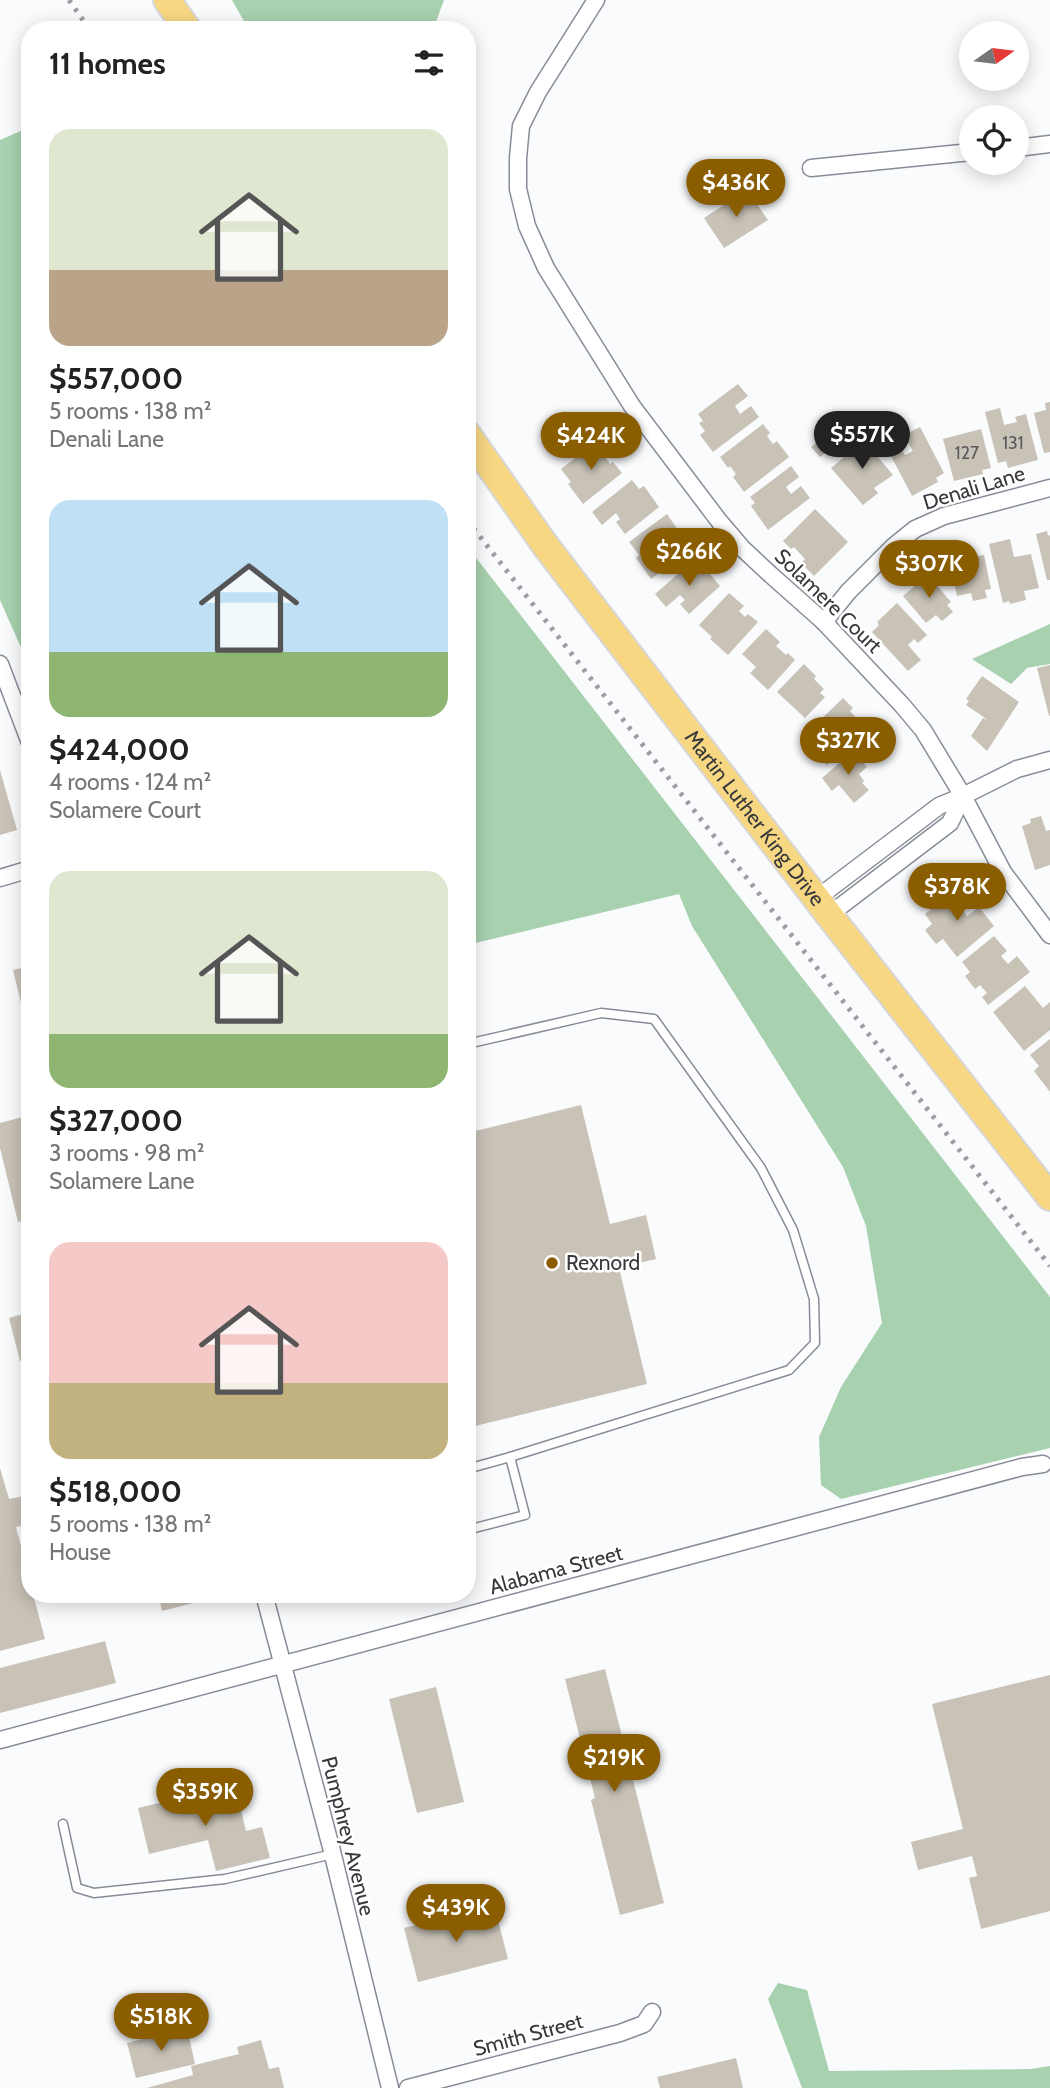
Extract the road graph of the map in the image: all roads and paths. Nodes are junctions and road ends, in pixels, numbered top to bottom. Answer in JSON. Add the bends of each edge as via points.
{"nodes":[{"id":1,"x":167,"y":0,"type":"edge"},
{"id":2,"x":596,"y":0,"type":"edge"},
{"id":3,"x":182,"y":21,"type":"edge"},
{"id":4,"x":1050,"y":144,"type":"edge"},
{"id":5,"x":1029,"y":147,"type":"edge"},
{"id":6,"x":959,"y":153,"type":"edge"},
{"id":7,"x":811,"y":168,"type":"dead end"},
{"id":8,"x":476,"y":447,"type":"edge"},
{"id":9,"x":1050,"y":488,"type":"edge"},
{"id":10,"x":824,"y":622,"type":"junction"},
{"id":11,"x":0,"y":664,"type":"edge"},
{"id":12,"x":21,"y":719,"type":"edge"},
{"id":13,"x":1050,"y":760,"type":"edge"},
{"id":14,"x":963,"y":796,"type":"junction"},
{"id":15,"x":21,"y":872,"type":"edge"},
{"id":16,"x":0,"y":878,"type":"edge"},
{"id":17,"x":822,"y":907,"type":"junction"},
{"id":18,"x":1050,"y":935,"type":"edge"},
{"id":19,"x":476,"y":1042,"type":"edge"},
{"id":20,"x":1050,"y":1197,"type":"edge"},
{"id":21,"x":510,"y":1457,"type":"junction"},
{"id":22,"x":1043,"y":1464,"type":"dead end"},
{"id":23,"x":476,"y":1466,"type":"edge"},
{"id":24,"x":476,"y":1528,"type":"edge"},
{"id":25,"x":266,"y":1603,"type":"edge"},
{"id":26,"x":281,"y":1664,"type":"junction"},
{"id":27,"x":0,"y":1740,"type":"edge"},
{"id":28,"x":63,"y":1824,"type":"dead end"},
{"id":29,"x":333,"y":1854,"type":"junction"},
{"id":30,"x":652,"y":2012,"type":"dead end"},
{"id":31,"x":390,"y":2088,"type":"edge"},
{"id":32,"x":408,"y":2088,"type":"edge"}],
"edges":[{"from":1,"to":3,"type":"main road"},
{"from":2,"to":10,"type":"street","name":"Solamere Court","via":[[521,126],[518,189],[527,226],[546,268],[632,406],[742,548]]},
{"from":4,"to":5,"type":"street"},
{"from":6,"to":7,"type":"street"},
{"from":8,"to":17,"type":"main road","name":"Martin Luther King Drive","via":[[545,545]]},
{"from":9,"to":10,"type":"street","name":"Denali Lane","via":[[944,516],[915,529],[848,592]]},
{"from":10,"to":14,"type":"street","name":"Solamere Court","via":[[923,730]]},
{"from":11,"to":12,"type":"street"},
{"from":13,"to":14,"type":"street","via":[[1017,769]]},
{"from":14,"to":17,"type":"street","via":[[939,806]]},
{"from":14,"to":18,"type":"street","name":"Solamere Court","via":[[1003,872]]},
{"from":15,"to":16,"type":"street"},
{"from":17,"to":20,"type":"main road","name":"Martin Luther King Drive"},
{"from":19,"to":21,"type":"lane","via":[[601,1013],[654,1019],[761,1168],[793,1230],[814,1299],[815,1343],[789,1370]]},
{"from":21,"to":23,"type":"lane"},
{"from":21,"to":24,"type":"lane","via":[[525,1515]]},
{"from":22,"to":26,"type":"street","name":"Alabama Street"},
{"from":25,"to":26,"type":"street","name":"Pumphrey Avenue"},
{"from":26,"to":27,"type":"street","name":"Alabama Street"},
{"from":26,"to":29,"type":"street","name":"Pumphrey Avenue"},
{"from":28,"to":29,"type":"lane","via":[[77,1888],[94,1893],[225,1879]]},
{"from":29,"to":31,"type":"street","name":"Pumphrey Avenue"},
{"from":30,"to":32,"type":"street","name":"Smith Street","via":[[644,2024],[620,2033]]}]}
